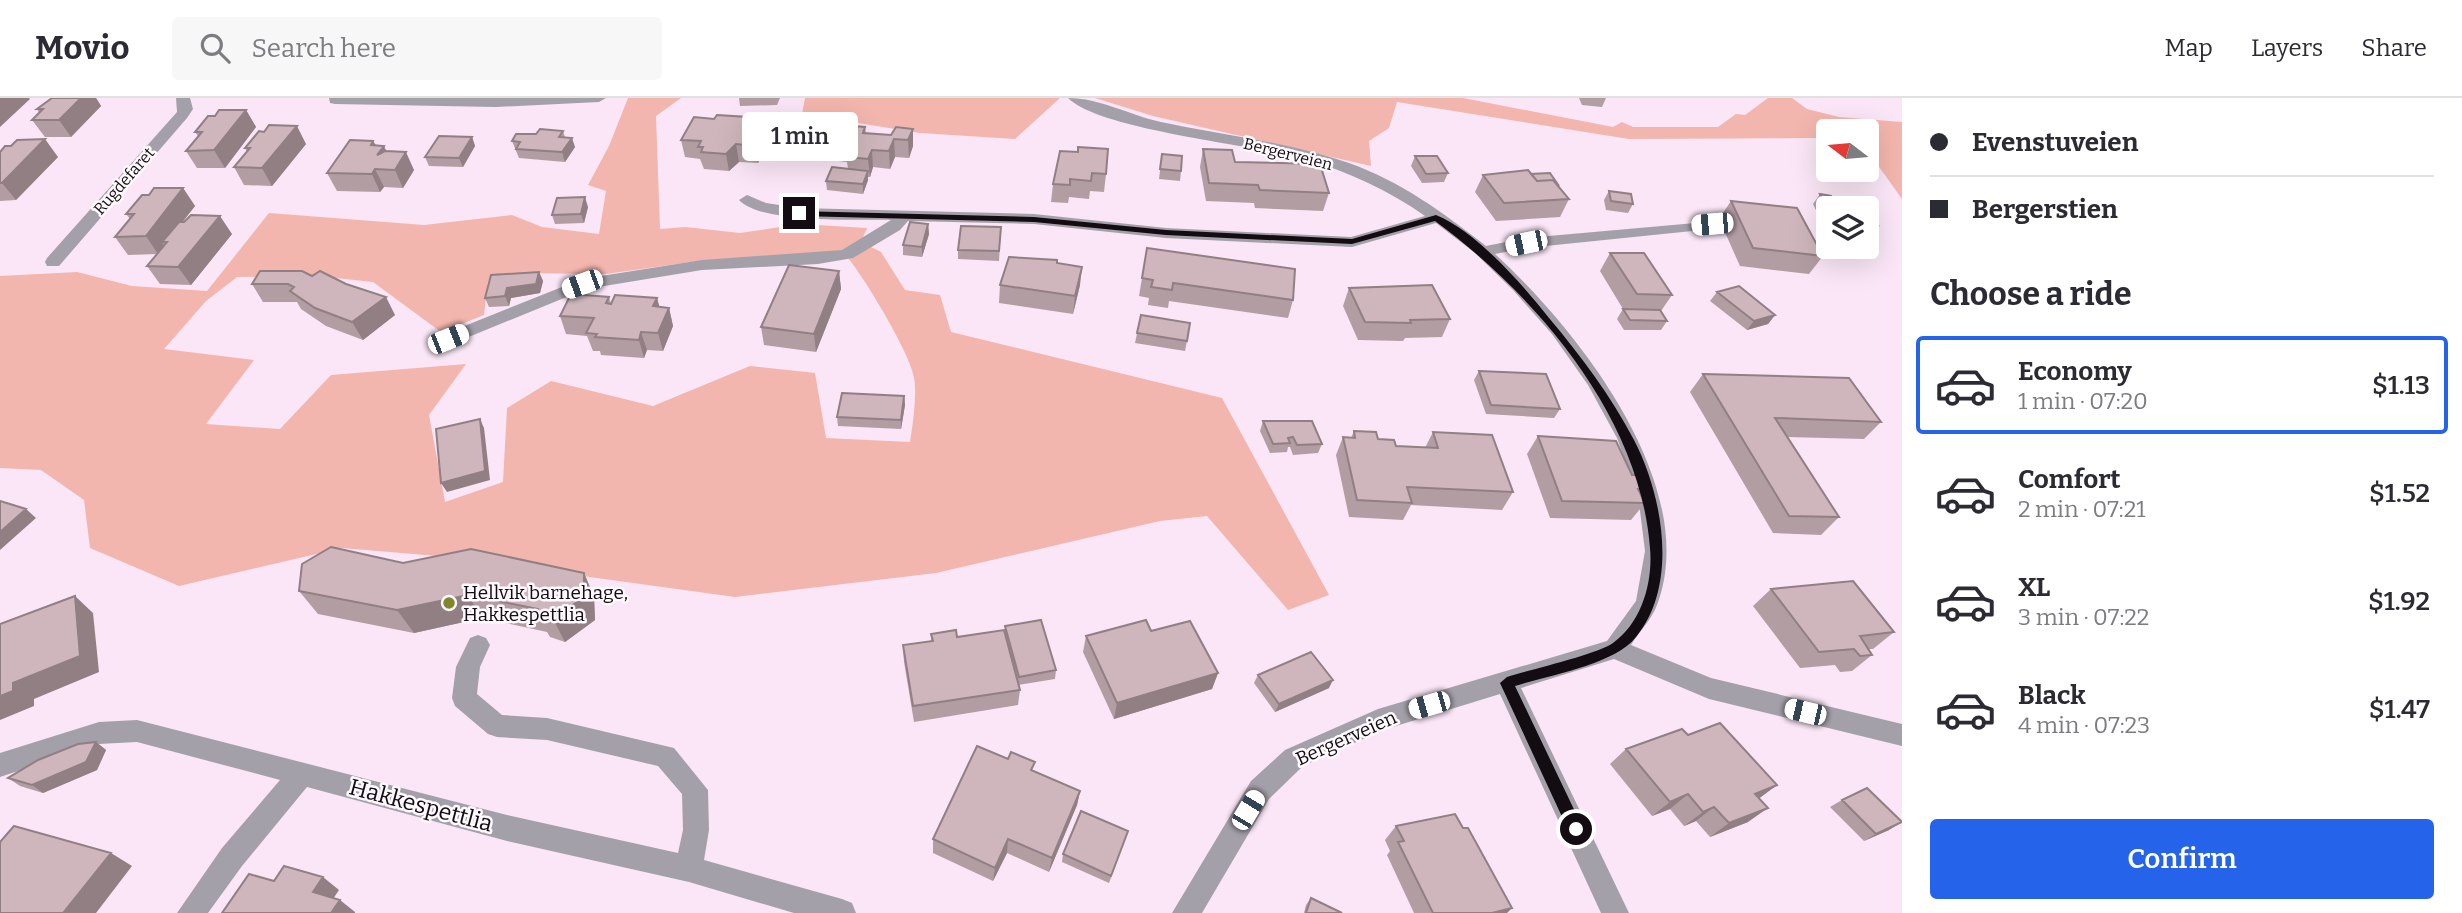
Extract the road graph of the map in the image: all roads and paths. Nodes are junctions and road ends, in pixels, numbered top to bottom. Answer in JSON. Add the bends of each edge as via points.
{"nodes":[{"id":1,"x":183,"y":98,"type":"edge"},
{"id":2,"x":599,"y":98,"type":"edge"},
{"id":3,"x":1075,"y":98,"type":"edge"},
{"id":4,"x":335,"y":100,"type":"dead end"},
{"id":5,"x":747,"y":200,"type":"dead end"},
{"id":6,"x":903,"y":216,"type":"junction"},
{"id":7,"x":1436,"y":218,"type":"junction"},
{"id":8,"x":1712,"y":224,"type":"dead end"},
{"id":9,"x":1482,"y":252,"type":"junction"},
{"id":10,"x":52,"y":262,"type":"dead end"},
{"id":11,"x":448,"y":339,"type":"dead end"},
{"id":12,"x":478,"y":645,"type":"dead end"},
{"id":13,"x":1615,"y":649,"type":"junction"},
{"id":14,"x":1507,"y":683,"type":"junction"},
{"id":15,"x":1902,"y":734,"type":"edge"},
{"id":16,"x":0,"y":765,"type":"edge"},
{"id":17,"x":303,"y":773,"type":"junction"},
{"id":18,"x":689,"y":869,"type":"junction"},
{"id":19,"x":191,"y":913,"type":"edge"},
{"id":20,"x":842,"y":913,"type":"edge"},
{"id":21,"x":1186,"y":913,"type":"edge"},
{"id":22,"x":1615,"y":913,"type":"edge"}],
"edges":[{"from":1,"to":10,"type":"street","name":"Rugdefaret","via":[[186,109],[182,115]]},
{"from":2,"to":4,"type":"street","via":[[496,103]]},
{"from":3,"to":7,"type":"street","name":"Bergerveien","via":[[1183,131],[1335,165],[1380,182]]},
{"from":5,"to":6,"type":"street","via":[[799,213]]},
{"from":6,"to":7,"type":"street","via":[[1034,219],[1166,233],[1352,242]]},
{"from":6,"to":11,"type":"street","via":[[894,228],[847,254],[702,265],[582,284]]},
{"from":7,"to":9,"type":"street","name":"Bergerveien"},
{"from":8,"to":9,"type":"street","via":[[1526,243]]},
{"from":9,"to":13,"type":"street","name":"Bergerveien","via":[[1519,287],[1586,370],[1637,457],[1653,511],[1658,564],[1644,615]]},
{"from":12,"to":18,"type":"street","via":[[468,667],[464,698],[497,726],[547,729],[665,756],[695,790],[696,830]]},
{"from":13,"to":14,"type":"street","name":"Bergerveien"},
{"from":13,"to":15,"type":"street","via":[[1709,688]]},
{"from":14,"to":21,"type":"street","name":"Bergerveien","via":[[1378,720],[1294,758],[1260,790]]},
{"from":14,"to":22,"type":"street"},
{"from":16,"to":17,"type":"street","name":"Hakkespettlia","via":[[99,733],[137,731]]},
{"from":17,"to":18,"type":"street","name":"Hakkespettlia","via":[[508,828]]},
{"from":17,"to":19,"type":"street"},
{"from":18,"to":20,"type":"street","name":"Hakkespettlia"}]}
